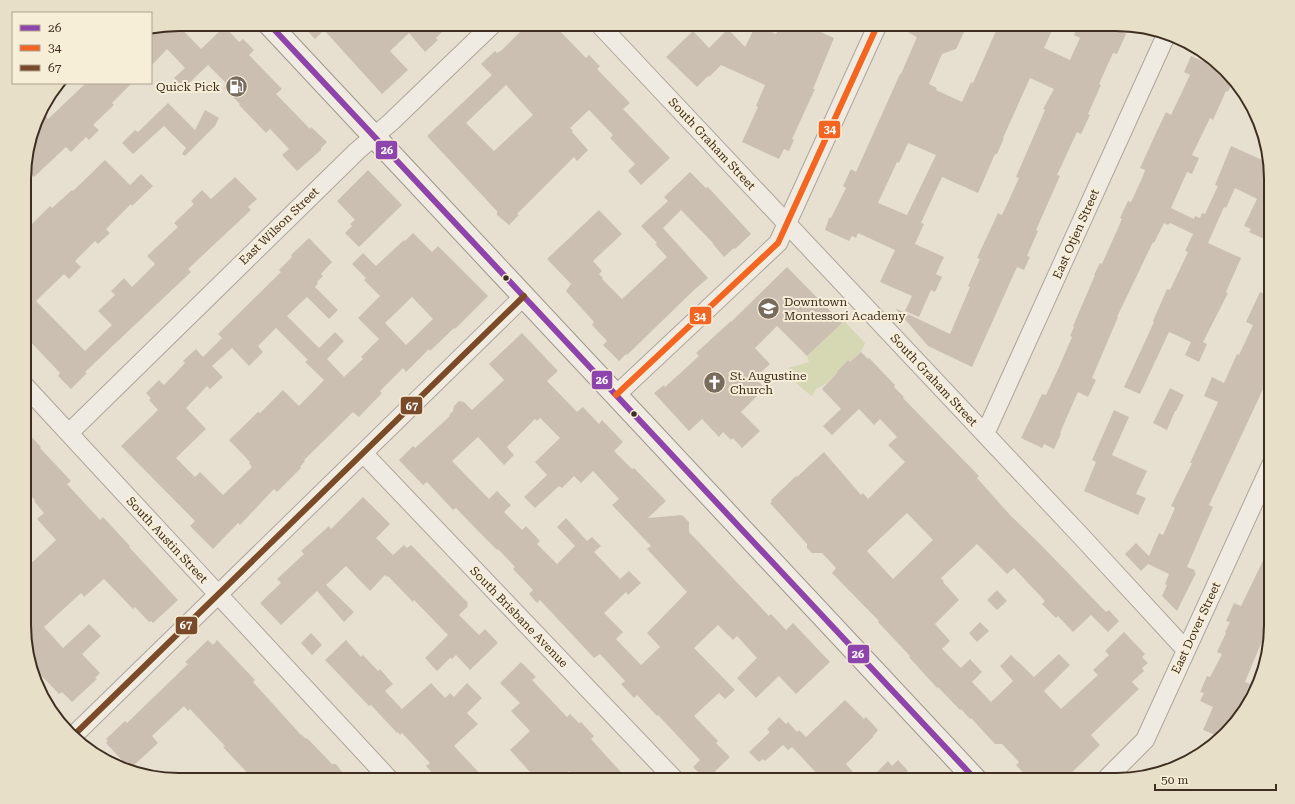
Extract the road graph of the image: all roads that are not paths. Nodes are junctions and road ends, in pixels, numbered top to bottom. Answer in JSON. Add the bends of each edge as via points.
{"nodes":[{"id":1,"x":276,"y":31,"type":"edge"},
{"id":2,"x":486,"y":31,"type":"edge"},
{"id":3,"x":606,"y":31,"type":"edge"},
{"id":4,"x":875,"y":31,"type":"edge"},
{"id":5,"x":1164,"y":39,"type":"edge"},
{"id":6,"x":374,"y":137,"type":"junction"},
{"id":7,"x":787,"y":224,"type":"junction"},
{"id":8,"x":524,"y":296,"type":"junction"},
{"id":9,"x":31,"y":392,"type":"edge"},
{"id":10,"x":616,"y":395,"type":"junction"},
{"id":11,"x":69,"y":433,"type":"junction"},
{"id":12,"x":985,"y":434,"type":"junction"},
{"id":13,"x":363,"y":453,"type":"junction"},
{"id":14,"x":1264,"y":480,"type":"edge"},
{"id":15,"x":218,"y":595,"type":"junction"},
{"id":16,"x":1186,"y":650,"type":"junction"},
{"id":17,"x":77,"y":732,"type":"edge"},
{"id":18,"x":383,"y":773,"type":"edge"},
{"id":19,"x":668,"y":773,"type":"edge"},
{"id":20,"x":969,"y":773,"type":"edge"},
{"id":21,"x":1112,"y":773,"type":"edge"}],
"edges":[{"from":1,"to":6,"type":"street"},
{"from":2,"to":6,"type":"street","name":"East Wilson Street"},
{"from":3,"to":7,"type":"street","name":"South Graham Street"},
{"from":4,"to":7,"type":"street"},
{"from":5,"to":12,"type":"street","name":"East Otjen Street"},
{"from":6,"to":8,"type":"street"},
{"from":6,"to":11,"type":"street","name":"East Wilson Street","via":[[346,161]]},
{"from":7,"to":10,"type":"street","via":[[778,243]]},
{"from":7,"to":12,"type":"street","name":"South Graham Street"},
{"from":8,"to":10,"type":"street"},
{"from":8,"to":13,"type":"street"},
{"from":9,"to":11,"type":"street","name":"South Austin Street"},
{"from":10,"to":20,"type":"street"},
{"from":11,"to":15,"type":"street","name":"South Austin Street"},
{"from":12,"to":16,"type":"street","name":"South Graham Street"},
{"from":13,"to":15,"type":"street"},
{"from":13,"to":19,"type":"street","name":"South Brisbane Avenue"},
{"from":14,"to":16,"type":"street","name":"East Dover Street"},
{"from":15,"to":17,"type":"street"},
{"from":15,"to":18,"type":"street","name":"South Austin Street"},
{"from":16,"to":21,"type":"street","name":"East Dover Street","via":[[1145,740]]}]}
